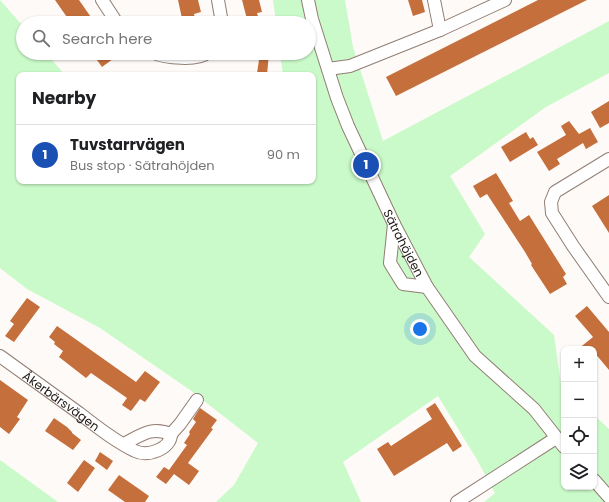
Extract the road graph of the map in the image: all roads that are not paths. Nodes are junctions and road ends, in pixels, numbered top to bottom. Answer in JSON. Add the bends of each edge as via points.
{"nodes":[{"id":1,"x":102,"y":0,"type":"edge"},
{"id":2,"x":218,"y":0,"type":"edge"},
{"id":3,"x":308,"y":0,"type":"edge"},
{"id":4,"x":434,"y":0,"type":"edge"},
{"id":5,"x":505,"y":0,"type":"edge"},
{"id":6,"x":113,"y":16,"type":"edge"},
{"id":7,"x":221,"y":16,"type":"edge"},
{"id":8,"x":311,"y":16,"type":"edge"},
{"id":9,"x":440,"y":30,"type":"junction"},
{"id":10,"x":316,"y":32,"type":"edge"},
{"id":11,"x":328,"y":69,"type":"junction"},
{"id":12,"x":609,"y":159,"type":"edge"},
{"id":13,"x":394,"y":224,"type":"junction"},
{"id":14,"x":427,"y":287,"type":"junction"},
{"id":15,"x":609,"y":297,"type":"edge"},
{"id":16,"x":0,"y":356,"type":"edge"},
{"id":17,"x":196,"y":400,"type":"dead end"},
{"id":18,"x":171,"y":434,"type":"junction"},
{"id":19,"x":560,"y":442,"type":"edge"},
{"id":20,"x":124,"y":444,"type":"junction"},
{"id":21,"x":597,"y":483,"type":"edge"},
{"id":22,"x":609,"y":497,"type":"edge"},
{"id":23,"x":457,"y":502,"type":"edge"}],
"edges":[{"from":1,"to":6,"type":"street"},
{"from":2,"to":7,"type":"street"},
{"from":3,"to":8,"type":"street","name":"Sätrahöjden"},
{"from":4,"to":9,"type":"street"},
{"from":5,"to":9,"type":"street"},
{"from":9,"to":11,"type":"street","via":[[350,66]]},
{"from":10,"to":11,"type":"street","name":"Sätrahöjden"},
{"from":11,"to":13,"type":"street","name":"Sätrahöjden","via":[[348,126]]},
{"from":12,"to":15,"type":"street","via":[[555,192],[551,202],[552,213]]},
{"from":13,"to":14,"type":"street","name":"Sätrahöjden"},
{"from":13,"to":14,"type":"street","via":[[390,263],[402,284]]},
{"from":14,"to":19,"type":"street","name":"Sätrahöjden","via":[[475,356],[534,409]]},
{"from":16,"to":20,"type":"street","name":"Åkerbärsvägen"},
{"from":17,"to":18,"type":"street","name":"Åkerbärsvägen"},
{"from":18,"to":20,"type":"street","via":[[162,430],[153,431]]},
{"from":18,"to":20,"type":"street","name":"Åkerbärsvägen","via":[[166,445],[152,452],[136,452]]},
{"from":19,"to":23,"type":"street"},
{"from":21,"to":22,"type":"street"}]}
